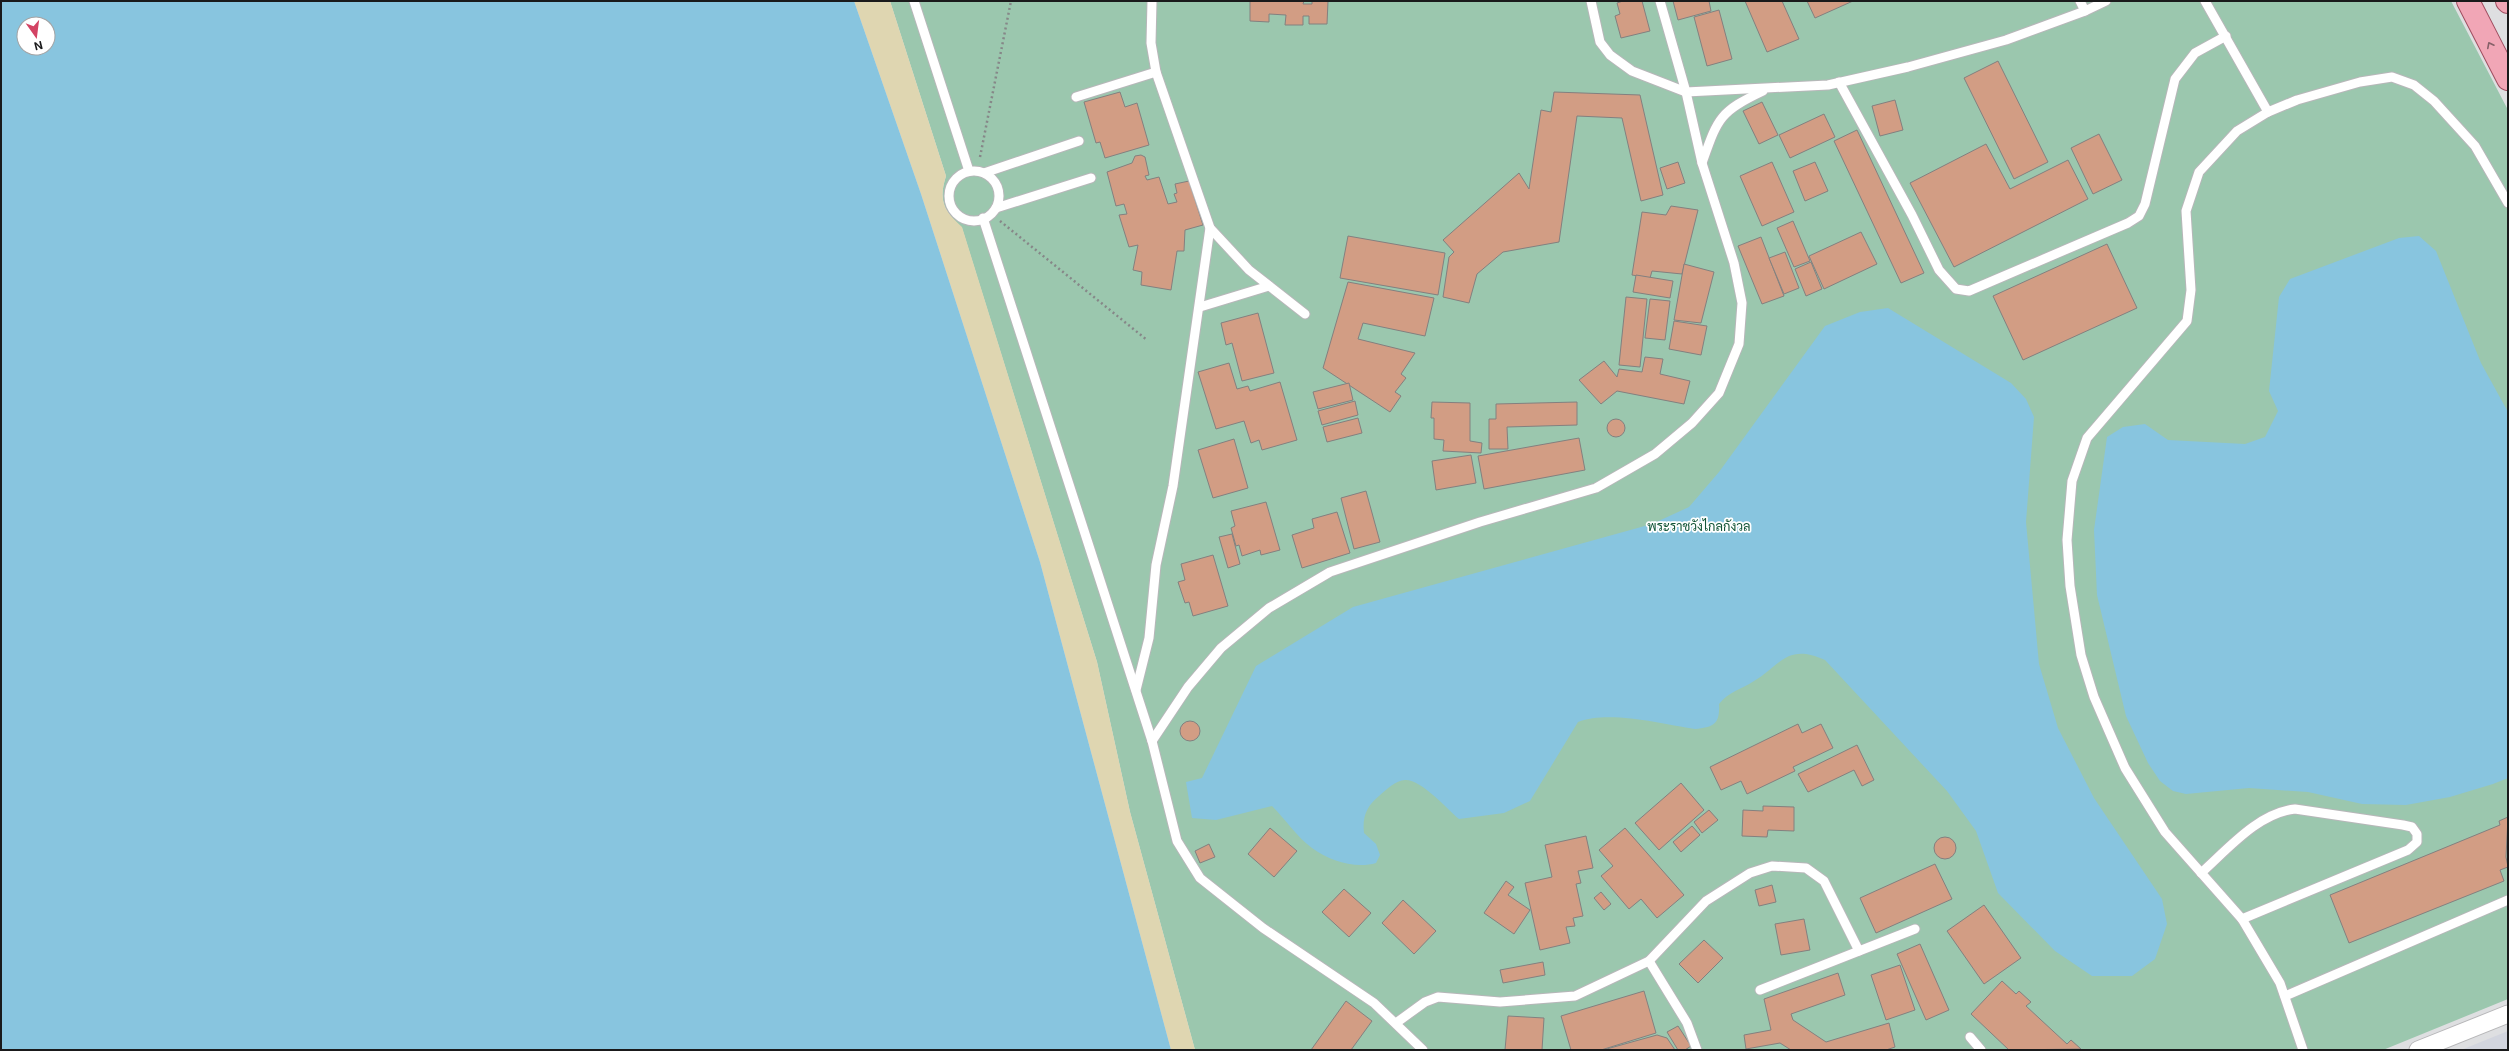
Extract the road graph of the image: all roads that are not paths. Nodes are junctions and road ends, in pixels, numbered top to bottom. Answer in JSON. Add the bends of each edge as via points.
{"nodes":[{"id":1,"x":914,"y":1,"type":"edge"},
{"id":2,"x":1152,"y":1,"type":"edge"},
{"id":3,"x":1591,"y":1,"type":"edge"},
{"id":4,"x":1660,"y":1,"type":"edge"},
{"id":5,"x":2080,"y":1,"type":"edge"},
{"id":6,"x":2106,"y":1,"type":"edge"},
{"id":7,"x":2205,"y":1,"type":"edge"},
{"id":8,"x":2468,"y":1,"type":"edge"},
{"id":9,"x":2085,"y":11,"type":"junction"},
{"id":10,"x":2228,"y":39,"type":"junction"},
{"id":11,"x":1156,"y":72,"type":"junction"},
{"id":12,"x":2508,"y":80,"type":"edge"},
{"id":13,"x":1839,"y":82,"type":"junction"},
{"id":14,"x":1766,"y":90,"type":"junction"},
{"id":15,"x":1686,"y":92,"type":"junction"},
{"id":16,"x":1076,"y":97,"type":"dead end"},
{"id":17,"x":2268,"y":112,"type":"junction"},
{"id":18,"x":1079,"y":141,"type":"dead end"},
{"id":19,"x":1702,"y":163,"type":"junction"},
{"id":20,"x":977,"y":172,"type":"junction"},
{"id":21,"x":1091,"y":178,"type":"dead end"},
{"id":22,"x":2508,"y":203,"type":"edge"},
{"id":23,"x":993,"y":210,"type":"junction"},
{"id":24,"x":983,"y":218,"type":"junction"},
{"id":25,"x":1210,"y":228,"type":"junction"},
{"id":26,"x":1269,"y":286,"type":"junction"},
{"id":27,"x":1200,"y":307,"type":"junction"},
{"id":28,"x":1305,"y":314,"type":"dead end"},
{"id":29,"x":1136,"y":691,"type":"junction"},
{"id":30,"x":1152,"y":742,"type":"junction"},
{"id":31,"x":2201,"y":873,"type":"junction"},
{"id":32,"x":2508,"y":900,"type":"edge"},
{"id":33,"x":2242,"y":919,"type":"junction"},
{"id":34,"x":1915,"y":929,"type":"dead end"},
{"id":35,"x":1859,"y":951,"type":"junction"},
{"id":36,"x":1649,"y":961,"type":"junction"},
{"id":37,"x":1760,"y":990,"type":"dead end"},
{"id":38,"x":2285,"y":996,"type":"junction"},
{"id":39,"x":2508,"y":1014,"type":"edge"},
{"id":40,"x":1396,"y":1023,"type":"junction"},
{"id":41,"x":1970,"y":1037,"type":"dead end"},
{"id":42,"x":1423,"y":1050,"type":"edge"},
{"id":43,"x":1697,"y":1050,"type":"edge"},
{"id":44,"x":1981,"y":1050,"type":"edge"},
{"id":45,"x":2303,"y":1050,"type":"edge"},
{"id":46,"x":2418,"y":1050,"type":"edge"}],
"edges":[{"from":1,"to":20,"type":"lane"},
{"from":2,"to":11,"type":"lane","via":[[1152,43]]},
{"from":3,"to":15,"type":"lane","via":[[1600,42],[1610,55],[1632,71]]},
{"from":4,"to":15,"type":"lane"},
{"from":5,"to":9,"type":"lane"},
{"from":6,"to":9,"type":"lane"},
{"from":7,"to":10,"type":"lane"},
{"from":12,"to":8,"type":"main road","one_way":true},
{"from":9,"to":13,"type":"lane","via":[[2006,40],[1908,67]]},
{"from":10,"to":13,"type":"lane","via":[[2195,53],[2175,79],[2145,204],[2139,216],[1969,291],[1956,289],[1939,270]]},
{"from":10,"to":17,"type":"lane"},
{"from":11,"to":16,"type":"lane"},
{"from":11,"to":25,"type":"lane"},
{"from":13,"to":14,"type":"lane"},
{"from":14,"to":15,"type":"lane"},
{"from":14,"to":19,"type":"lane","via":[[1733,105],[1719,120]]},
{"from":15,"to":19,"type":"lane"},
{"from":17,"to":22,"type":"lane","via":[[2297,100],[2360,82],[2392,77],[2414,85],[2434,101],[2475,146]]},
{"from":17,"to":31,"type":"lane","via":[[2237,131],[2199,172],[2186,212],[2191,290],[2187,321],[2087,438],[2072,481],[2067,540],[2070,586],[2081,655],[2094,698],[2125,768],[2165,832]]},
{"from":18,"to":20,"type":"lane"},
{"from":19,"to":30,"type":"lane","via":[[1734,263],[1742,303],[1739,344],[1719,393],[1692,423],[1655,454],[1596,488],[1480,522],[1330,572],[1268,608],[1220,648],[1188,687]]},
{"from":20,"to":23,"type":"lane","via":[[997,186],[999,194]]},
{"from":20,"to":24,"type":"lane","via":[[954,180],[950,188],[951,205],[962,218]]},
{"from":21,"to":23,"type":"lane"},
{"from":23,"to":24,"type":"lane"},
{"from":24,"to":29,"type":"lane"},
{"from":25,"to":26,"type":"lane","via":[[1249,270]]},
{"from":25,"to":27,"type":"lane"},
{"from":26,"to":27,"type":"lane"},
{"from":26,"to":28,"type":"lane"},
{"from":27,"to":29,"type":"lane","via":[[1173,486],[1156,565],[1149,638]]},
{"from":29,"to":30,"type":"lane"},
{"from":30,"to":40,"type":"lane","via":[[1177,841],[1200,878],[1263,928],[1374,1003]]},
{"from":31,"to":33,"type":"lane"},
{"from":31,"to":33,"type":"lane","via":[[2246,834],[2270,816],[2284,810],[2295,809],[2403,825],[2412,827],[2417,834],[2417,842],[2408,850]]},
{"from":32,"to":38,"type":"lane"},
{"from":33,"to":38,"type":"lane"},
{"from":34,"to":35,"type":"lane"},
{"from":35,"to":36,"type":"lane","via":[[1824,881],[1806,868],[1772,866],[1750,872],[1706,901]]},
{"from":35,"to":37,"type":"lane"},
{"from":36,"to":40,"type":"lane","via":[[1575,996],[1500,1002],[1438,997],[1425,1002]]},
{"from":36,"to":43,"type":"lane","via":[[1687,1023]]},
{"from":38,"to":45,"type":"lane"},
{"from":39,"to":46,"type":"street"},
{"from":40,"to":42,"type":"lane"},
{"from":41,"to":44,"type":"lane"}]}
